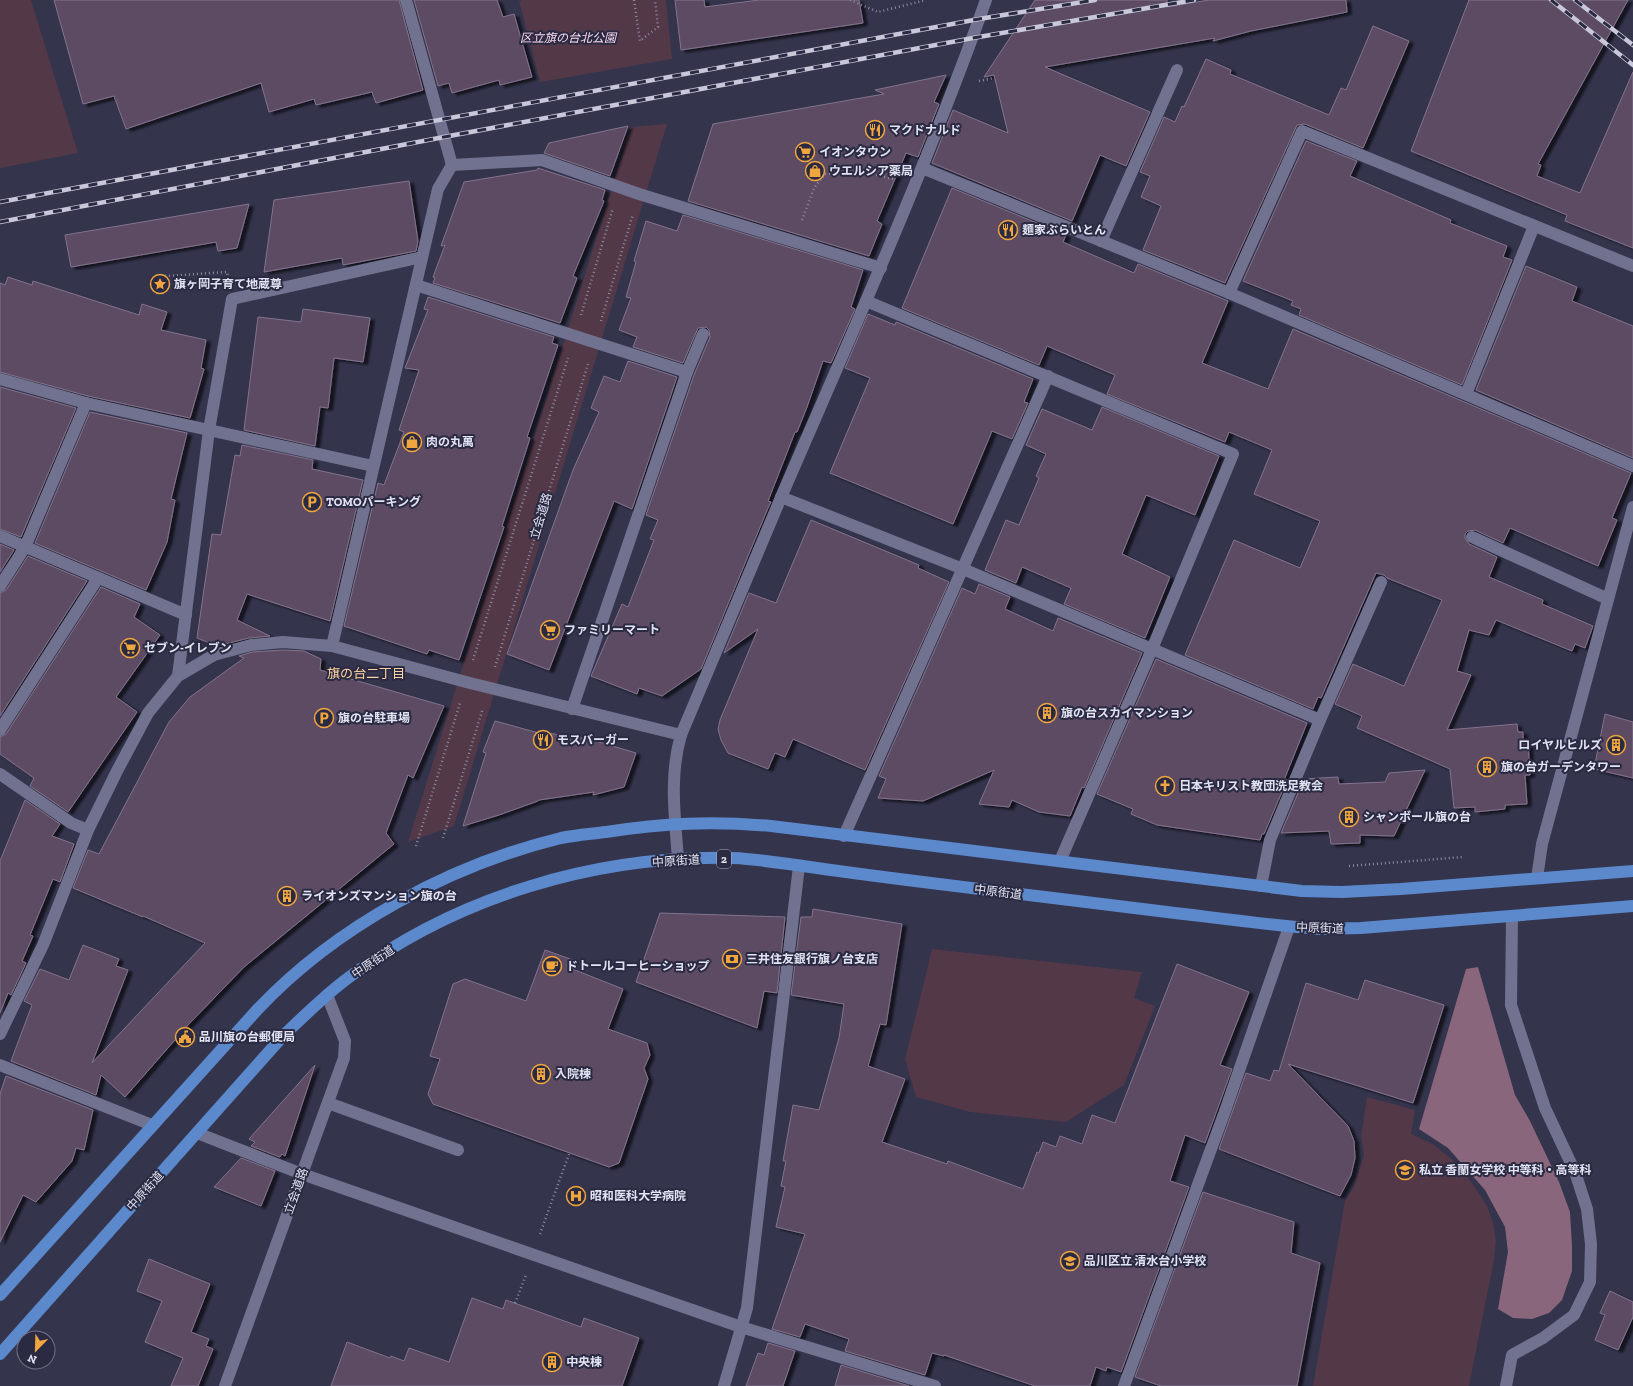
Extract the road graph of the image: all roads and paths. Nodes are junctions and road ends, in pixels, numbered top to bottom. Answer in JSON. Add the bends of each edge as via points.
{"nodes":[{"id":1,"x":406,"y":0,"type":"edge"},
{"id":2,"x":634,"y":0,"type":"edge"},
{"id":3,"x":654,"y":0,"type":"edge"},
{"id":4,"x":850,"y":0,"type":"edge"},
{"id":5,"x":926,"y":0,"type":"edge"},
{"id":6,"x":986,"y":0,"type":"edge"},
{"id":7,"x":1177,"y":70,"type":"dead end"},
{"id":8,"x":452,"y":165,"type":"junction"},
{"id":9,"x":922,"y":168,"type":"junction"},
{"id":10,"x":915,"y":184,"type":"junction"},
{"id":11,"x":620,"y":187,"type":"junction"},
{"id":12,"x":640,"y":194,"type":"junction"},
{"id":13,"x":1534,"y":226,"type":"junction"},
{"id":14,"x":795,"y":241,"type":"junction"},
{"id":15,"x":1101,"y":241,"type":"junction"},
{"id":16,"x":422,"y":257,"type":"junction"},
{"id":17,"x":1633,"y":266,"type":"edge"},
{"id":18,"x":881,"y":268,"type":"junction"},
{"id":19,"x":166,"y":276,"type":"dead end"},
{"id":20,"x":416,"y":285,"type":"junction"},
{"id":21,"x":1229,"y":293,"type":"junction"},
{"id":22,"x":232,"y":299,"type":"junction"},
{"id":23,"x":866,"y":301,"type":"junction"},
{"id":24,"x":703,"y":334,"type":"dead end"},
{"id":25,"x":574,"y":337,"type":"junction"},
{"id":26,"x":594,"y":343,"type":"junction"},
{"id":27,"x":687,"y":372,"type":"junction"},
{"id":28,"x":1048,"y":376,"type":"junction"},
{"id":29,"x":0,"y":379,"type":"edge"},
{"id":30,"x":1466,"y":394,"type":"junction"},
{"id":31,"x":86,"y":403,"type":"junction"},
{"id":32,"x":209,"y":430,"type":"junction"},
{"id":33,"x":373,"y":466,"type":"junction"},
{"id":34,"x":1633,"y":466,"type":"edge"},
{"id":35,"x":781,"y":497,"type":"junction"},
{"id":36,"x":1633,"y":507,"type":"edge"},
{"id":37,"x":0,"y":536,"type":"edge"},
{"id":38,"x":1472,"y":537,"type":"dead end"},
{"id":39,"x":26,"y":547,"type":"junction"},
{"id":40,"x":963,"y":569,"type":"junction"},
{"id":41,"x":98,"y":578,"type":"junction"},
{"id":42,"x":1381,"y":582,"type":"dead end"},
{"id":43,"x":0,"y":586,"type":"edge"},
{"id":44,"x":1608,"y":599,"type":"junction"},
{"id":45,"x":186,"y":615,"type":"junction"},
{"id":46,"x":332,"y":646,"type":"junction"},
{"id":47,"x":1152,"y":649,"type":"junction"},
{"id":48,"x":178,"y":676,"type":"junction"},
{"id":49,"x":466,"y":682,"type":"junction"},
{"id":50,"x":489,"y":687,"type":"junction"},
{"id":51,"x":572,"y":709,"type":"junction"},
{"id":52,"x":1320,"y":720,"type":"junction"},
{"id":53,"x":0,"y":730,"type":"edge"},
{"id":54,"x":681,"y":735,"type":"junction"},
{"id":55,"x":0,"y":774,"type":"edge"},
{"id":56,"x":675,"y":823,"type":"junction"},
{"id":57,"x":88,"y":830,"type":"junction"},
{"id":58,"x":844,"y":836,"type":"junction"},
{"id":59,"x":444,"y":838,"type":"dead end"},
{"id":60,"x":416,"y":846,"type":"dead end"},
{"id":61,"x":1463,"y":857,"type":"dead end"},
{"id":62,"x":678,"y":859,"type":"junction"},
{"id":63,"x":1060,"y":861,"type":"junction"},
{"id":64,"x":799,"y":866,"type":"junction"},
{"id":65,"x":1349,"y":866,"type":"dead end"},
{"id":66,"x":1633,"y":871,"type":"edge"},
{"id":67,"x":1537,"y":878,"type":"junction"},
{"id":68,"x":1261,"y":886,"type":"junction"},
{"id":69,"x":1633,"y":906,"type":"edge"},
{"id":70,"x":1512,"y":916,"type":"junction"},
{"id":71,"x":1290,"y":927,"type":"junction"},
{"id":72,"x":327,"y":995,"type":"junction"},
{"id":73,"x":0,"y":1034,"type":"edge"},
{"id":74,"x":0,"y":1064,"type":"edge"},
{"id":75,"x":328,"y":1102,"type":"junction"},
{"id":76,"x":152,"y":1125,"type":"junction"},
{"id":77,"x":197,"y":1133,"type":"junction"},
{"id":78,"x":458,"y":1150,"type":"dead end"},
{"id":79,"x":569,"y":1154,"type":"dead end"},
{"id":80,"x":302,"y":1174,"type":"junction"},
{"id":81,"x":539,"y":1236,"type":"dead end"},
{"id":82,"x":526,"y":1273,"type":"dead end"},
{"id":83,"x":0,"y":1295,"type":"edge"},
{"id":84,"x":515,"y":1303,"type":"dead end"},
{"id":85,"x":741,"y":1327,"type":"junction"},
{"id":86,"x":0,"y":1354,"type":"edge"},
{"id":87,"x":225,"y":1386,"type":"edge"},
{"id":88,"x":724,"y":1386,"type":"edge"},
{"id":89,"x":935,"y":1386,"type":"edge"},
{"id":90,"x":1124,"y":1386,"type":"edge"},
{"id":91,"x":1506,"y":1386,"type":"edge"}],
"edges":[{"from":1,"to":8,"type":"street"},
{"from":2,"to":3,"type":"path","via":[[640,41],[658,27]]},
{"from":4,"to":5,"type":"path","via":[[878,12]]},
{"from":6,"to":9,"type":"street"},
{"from":7,"to":15,"type":"street"},
{"from":8,"to":11,"type":"street","via":[[542,160]]},
{"from":8,"to":16,"type":"street","via":[[438,189]]},
{"from":9,"to":10,"type":"street"},
{"from":9,"to":15,"type":"street"},
{"from":10,"to":14,"type":"path","via":[[861,171],[825,174],[814,188]]},
{"from":10,"to":18,"type":"street"},
{"from":11,"to":12,"type":"street"},
{"from":11,"to":25,"type":"path","name":"立会道路"},
{"from":12,"to":14,"type":"street"},
{"from":12,"to":26,"type":"path","name":"立会道路"},
{"from":13,"to":17,"type":"street"},
{"from":13,"to":21,"type":"street","via":[[1302,131]]},
{"from":13,"to":30,"type":"street"},
{"from":14,"to":18,"type":"street"},
{"from":15,"to":21,"type":"street"},
{"from":16,"to":20,"type":"street"},
{"from":16,"to":22,"type":"street"},
{"from":18,"to":23,"type":"street"},
{"from":19,"to":22,"type":"path","via":[[228,272]]},
{"from":20,"to":25,"type":"street"},
{"from":20,"to":33,"type":"street"},
{"from":21,"to":30,"type":"street"},
{"from":22,"to":32,"type":"street"},
{"from":23,"to":28,"type":"street"},
{"from":23,"to":35,"type":"street"},
{"from":24,"to":27,"type":"street"},
{"from":25,"to":26,"type":"street"},
{"from":25,"to":49,"type":"path","name":"立会道路"},
{"from":26,"to":27,"type":"street"},
{"from":26,"to":50,"type":"path","name":"立会道路"},
{"from":27,"to":51,"type":"street"},
{"from":28,"to":40,"type":"street"},
{"from":28,"to":47,"type":"street","via":[[1233,454]]},
{"from":29,"to":31,"type":"street"},
{"from":30,"to":34,"type":"street"},
{"from":31,"to":32,"type":"street"},
{"from":31,"to":39,"type":"street"},
{"from":32,"to":33,"type":"street"},
{"from":32,"to":45,"type":"street"},
{"from":33,"to":46,"type":"street"},
{"from":35,"to":40,"type":"street"},
{"from":35,"to":54,"type":"street"},
{"from":36,"to":44,"type":"street"},
{"from":37,"to":39,"type":"street"},
{"from":38,"to":44,"type":"street"},
{"from":39,"to":41,"type":"street"},
{"from":39,"to":43,"type":"street"},
{"from":40,"to":47,"type":"street"},
{"from":40,"to":58,"type":"street"},
{"from":41,"to":45,"type":"street"},
{"from":41,"to":53,"type":"street"},
{"from":42,"to":52,"type":"street"},
{"from":44,"to":67,"type":"street","via":[[1542,844]]},
{"from":45,"to":48,"type":"street"},
{"from":46,"to":48,"type":"street","via":[[283,642],[251,644],[214,655]]},
{"from":46,"to":49,"type":"street"},
{"from":47,"to":52,"type":"street"},
{"from":47,"to":63,"type":"street"},
{"from":48,"to":57,"type":"street","via":[[148,713],[116,771]]},
{"from":49,"to":50,"type":"street"},
{"from":49,"to":60,"type":"path","name":"立会道路"},
{"from":50,"to":51,"type":"street"},
{"from":50,"to":59,"type":"path","name":"立会道路"},
{"from":51,"to":54,"type":"street"},
{"from":52,"to":68,"type":"street","via":[[1270,840]]},
{"from":54,"to":56,"type":"street","via":[[673,775]]},
{"from":55,"to":57,"type":"street","via":[[71,824]]},
{"from":56,"to":58,"type":"main road","via":[[724,822]]},
{"from":56,"to":62,"type":"street"},
{"from":56,"to":76,"type":"main road","via":[[563,838],[513,851],[447,878],[364,923],[309,961],[276,990]]},
{"from":57,"to":73,"type":"street","via":[[43,945]]},
{"from":58,"to":63,"type":"main road"},
{"from":61,"to":65,"type":"path"},
{"from":62,"to":64,"type":"main road","name":"中原街道","number":"2","via":[[734,858]]},
{"from":62,"to":72,"type":"main road","name":"中原街道","number":"2","via":[[586,872],[489,900],[424,930],[348,978]]},
{"from":63,"to":68,"type":"main road"},
{"from":64,"to":71,"type":"main road","name":"中原街道","number":"2"},
{"from":64,"to":85,"type":"street","via":[[747,1308]]},
{"from":66,"to":67,"type":"main road"},
{"from":67,"to":68,"type":"main road","via":[[1342,892]]},
{"from":69,"to":70,"type":"main road","name":"中原街道","number":"2"},
{"from":70,"to":71,"type":"main road","name":"中原街道","number":"2","via":[[1361,928]]},
{"from":70,"to":91,"type":"street","via":[[1511,1005],[1545,1108],[1575,1172],[1587,1209],[1591,1244],[1590,1282],[1574,1315],[1543,1338],[1512,1355]]},
{"from":71,"to":90,"type":"street"},
{"from":72,"to":75,"type":"street","name":"立会道路","via":[[345,1041],[344,1058]]},
{"from":72,"to":77,"type":"main road","name":"中原街道","number":"2","via":[[283,1036]]},
{"from":74,"to":76,"type":"street"},
{"from":75,"to":78,"type":"street"},
{"from":75,"to":80,"type":"street","name":"立会道路"},
{"from":76,"to":83,"type":"main road"},
{"from":77,"to":80,"type":"street"},
{"from":77,"to":86,"type":"main road","name":"中原街道","number":"2"},
{"from":79,"to":81,"type":"path"},
{"from":80,"to":85,"type":"street"},
{"from":80,"to":87,"type":"street","name":"立会道路"},
{"from":82,"to":84,"type":"path"},
{"from":85,"to":88,"type":"street"},
{"from":85,"to":89,"type":"street"}]}
